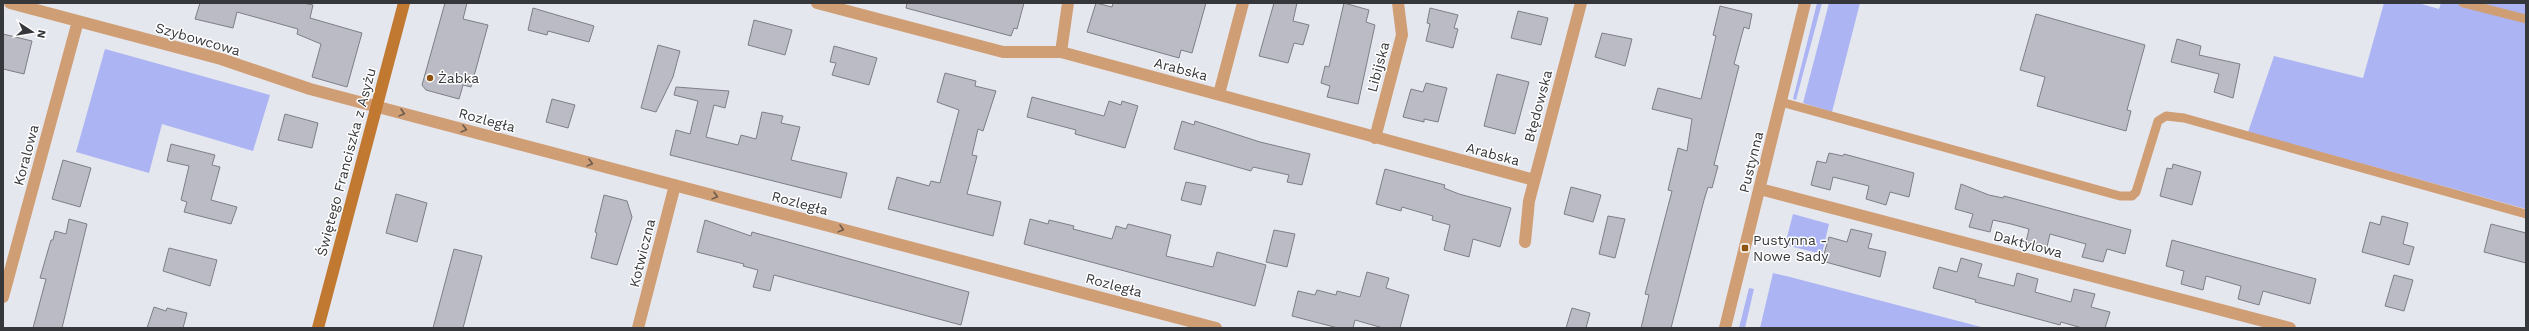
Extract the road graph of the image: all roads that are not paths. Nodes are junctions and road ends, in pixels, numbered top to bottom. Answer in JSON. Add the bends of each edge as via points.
{"nodes":[{"id":1,"x":10,"y":3,"type":"edge"},
{"id":2,"x":404,"y":3,"type":"edge"},
{"id":3,"x":817,"y":3,"type":"edge"},
{"id":4,"x":1068,"y":3,"type":"edge"},
{"id":5,"x":1243,"y":3,"type":"edge"},
{"id":6,"x":1398,"y":3,"type":"edge"},
{"id":7,"x":1581,"y":3,"type":"edge"},
{"id":8,"x":1805,"y":3,"type":"edge"},
{"id":9,"x":2463,"y":3,"type":"edge"},
{"id":10,"x":845,"y":7,"type":"edge"},
{"id":11,"x":2526,"y":19,"type":"edge"},
{"id":12,"x":78,"y":21,"type":"junction"},
{"id":13,"x":1061,"y":52,"type":"junction"},
{"id":14,"x":1219,"y":94,"type":"junction"},
{"id":15,"x":1781,"y":102,"type":"junction"},
{"id":16,"x":377,"y":106,"type":"junction"},
{"id":17,"x":1375,"y":138,"type":"junction"},
{"id":18,"x":1534,"y":180,"type":"junction"},
{"id":19,"x":675,"y":185,"type":"junction"},
{"id":20,"x":1760,"y":189,"type":"junction"},
{"id":21,"x":2526,"y":214,"type":"edge"},
{"id":22,"x":1524,"y":242,"type":"dead end"},
{"id":23,"x":4,"y":293,"type":"edge"},
{"id":24,"x":318,"y":328,"type":"edge"},
{"id":25,"x":638,"y":328,"type":"edge"},
{"id":26,"x":1216,"y":328,"type":"edge"},
{"id":27,"x":1725,"y":328,"type":"edge"},
{"id":28,"x":2290,"y":328,"type":"edge"}],
"edges":[{"from":1,"to":12,"type":"street","name":"Szybowcowa"},
{"from":2,"to":16,"type":"street","name":"Świętego Franciszka z Asyżu"},
{"from":3,"to":10,"type":"street","name":"Arabska"},
{"from":4,"to":13,"type":"street"},
{"from":5,"to":14,"type":"street"},
{"from":6,"to":17,"type":"street","name":"Libijska","via":[[1402,35]]},
{"from":7,"to":18,"type":"street","name":"Błędowska"},
{"from":8,"to":15,"type":"street","name":"Pustynna"},
{"from":9,"to":11,"type":"lane"},
{"from":10,"to":13,"type":"street","name":"Arabska","via":[[1004,52]]},
{"from":12,"to":16,"type":"street","name":"Szybowcowa","via":[[221,59],[301,86]]},
{"from":12,"to":23,"type":"street","name":"Koralowa"},
{"from":13,"to":14,"type":"street","name":"Arabska"},
{"from":14,"to":17,"type":"street","name":"Arabska"},
{"from":15,"to":20,"type":"street","name":"Pustynna"},
{"from":15,"to":21,"type":"lane","via":[[2120,196],[2132,196],[2136,192],[2158,121],[2166,116],[2184,118]]},
{"from":16,"to":19,"type":"street","name":"Rozległa","one_way":true},
{"from":16,"to":24,"type":"street","name":"Świętego Franciszka z Asyżu"},
{"from":17,"to":18,"type":"street","name":"Arabska"},
{"from":18,"to":22,"type":"street","name":"Błędowska"},
{"from":19,"to":25,"type":"street","name":"Kotwiczna"},
{"from":19,"to":26,"type":"street","name":"Rozległa","one_way":true},
{"from":20,"to":27,"type":"street","name":"Pustynna"},
{"from":20,"to":28,"type":"street","name":"Daktylowa"}]}
